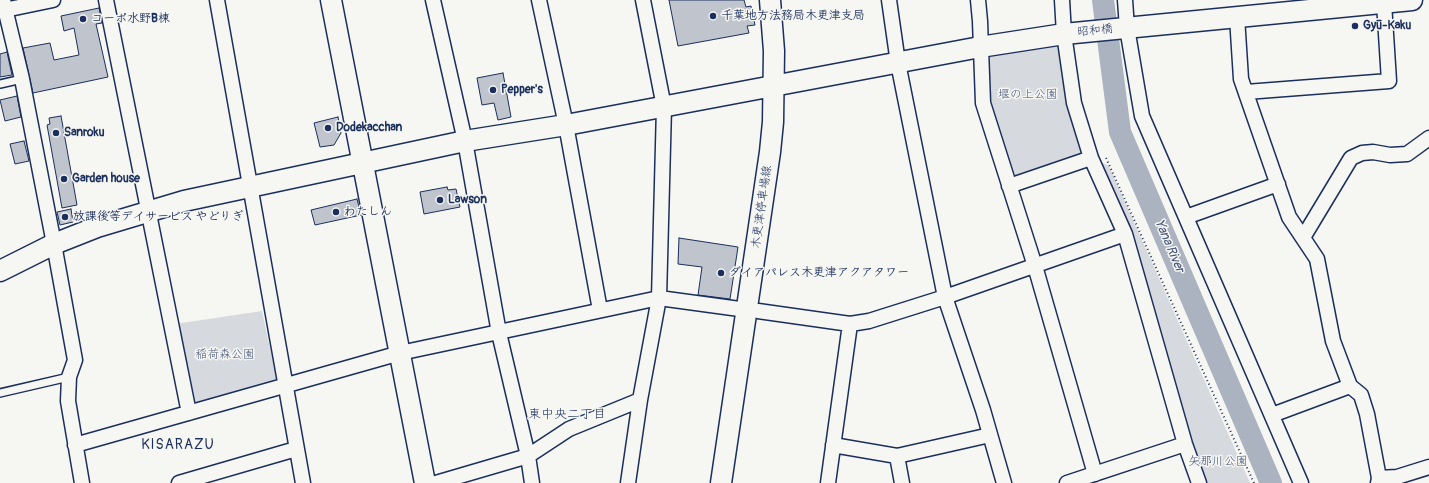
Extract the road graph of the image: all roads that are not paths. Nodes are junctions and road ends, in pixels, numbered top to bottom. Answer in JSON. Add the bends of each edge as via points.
{"nodes":[{"id":1,"x":53,"y":0,"type":"edge"},
{"id":2,"x":106,"y":0,"type":"edge"},
{"id":3,"x":217,"y":0,"type":"edge"},
{"id":4,"x":331,"y":0,"type":"edge"},
{"id":5,"x":433,"y":0,"type":"edge"},
{"id":6,"x":539,"y":0,"type":"edge"},
{"id":7,"x":643,"y":0,"type":"edge"},
{"id":8,"x":770,"y":0,"type":"edge"},
{"id":9,"x":782,"y":0,"type":"edge"},
{"id":10,"x":889,"y":0,"type":"edge"},
{"id":11,"x":978,"y":0,"type":"edge"},
{"id":12,"x":1062,"y":0,"type":"edge"},
{"id":13,"x":1125,"y":0,"type":"edge"},
{"id":14,"x":1412,"y":0,"type":"edge"},
{"id":15,"x":1384,"y":3,"type":"junction"},
{"id":16,"x":1297,"y":6,"type":"edge"},
{"id":17,"x":3,"y":7,"type":"edge"},
{"id":18,"x":1237,"y":17,"type":"junction"},
{"id":19,"x":1127,"y":28,"type":"junction"},
{"id":20,"x":1064,"y":34,"type":"junction"},
{"id":21,"x":980,"y":47,"type":"junction"},
{"id":22,"x":898,"y":63,"type":"junction"},
{"id":23,"x":22,"y":79,"type":"junction"},
{"id":24,"x":0,"y":84,"type":"edge"},
{"id":25,"x":780,"y":84,"type":"junction"},
{"id":26,"x":1246,"y":92,"type":"junction"},
{"id":27,"x":664,"y":106,"type":"junction"},
{"id":28,"x":566,"y":125,"type":"junction"},
{"id":29,"x":1429,"y":138,"type":"edge"},
{"id":30,"x":465,"y":142,"type":"junction"},
{"id":31,"x":1097,"y":156,"type":"junction"},
{"id":32,"x":364,"y":163,"type":"junction"},
{"id":33,"x":1278,"y":184,"type":"junction"},
{"id":34,"x":1009,"y":186,"type":"junction"},
{"id":35,"x":250,"y":187,"type":"junction"},
{"id":36,"x":148,"y":212,"type":"junction"},
{"id":37,"x":1186,"y":217,"type":"junction"},
{"id":38,"x":1124,"y":234,"type":"junction"},
{"id":39,"x":1304,"y":236,"type":"junction"},
{"id":40,"x":54,"y":244,"type":"junction"},
{"id":41,"x":1034,"y":266,"type":"junction"},
{"id":42,"x":0,"y":271,"type":"edge"},
{"id":43,"x":945,"y":297,"type":"junction"},
{"id":44,"x":659,"y":298,"type":"junction"},
{"id":45,"x":600,"y":310,"type":"junction"},
{"id":46,"x":753,"y":310,"type":"junction"},
{"id":47,"x":850,"y":324,"type":"junction"},
{"id":48,"x":499,"y":333,"type":"junction"},
{"id":49,"x":400,"y":353,"type":"junction"},
{"id":50,"x":69,"y":377,"type":"junction"},
{"id":51,"x":285,"y":385,"type":"junction"},
{"id":52,"x":1350,"y":386,"type":"junction"},
{"id":53,"x":0,"y":393,"type":"edge"},
{"id":54,"x":640,"y":400,"type":"junction"},
{"id":55,"x":189,"y":413,"type":"junction"},
{"id":56,"x":1272,"y":415,"type":"junction"},
{"id":57,"x":990,"y":435,"type":"junction"},
{"id":58,"x":1186,"y":444,"type":"junction"},
{"id":59,"x":75,"y":445,"type":"junction"},
{"id":60,"x":833,"y":445,"type":"junction"},
{"id":61,"x":296,"y":449,"type":"junction"},
{"id":62,"x":528,"y":456,"type":"junction"},
{"id":63,"x":897,"y":456,"type":"junction"},
{"id":64,"x":1429,"y":467,"type":"edge"},
{"id":65,"x":1095,"y":474,"type":"junction"},
{"id":66,"x":1379,"y":481,"type":"edge"},
{"id":67,"x":82,"y":483,"type":"edge"},
{"id":68,"x":179,"y":483,"type":"edge"},
{"id":69,"x":303,"y":483,"type":"edge"},
{"id":70,"x":425,"y":483,"type":"edge"},
{"id":71,"x":436,"y":483,"type":"edge"},
{"id":72,"x":532,"y":483,"type":"edge"},
{"id":73,"x":628,"y":483,"type":"edge"},
{"id":74,"x":721,"y":483,"type":"edge"},
{"id":75,"x":734,"y":483,"type":"edge"},
{"id":76,"x":828,"y":483,"type":"edge"},
{"id":77,"x":902,"y":483,"type":"edge"},
{"id":78,"x":1004,"y":483,"type":"edge"},
{"id":79,"x":1067,"y":483,"type":"edge"},
{"id":80,"x":1199,"y":483,"type":"edge"},
{"id":81,"x":1301,"y":483,"type":"edge"}],
"edges":[{"from":1,"to":17,"type":"street"},
{"from":2,"to":36,"type":"street"},
{"from":3,"to":35,"type":"street"},
{"from":4,"to":32,"type":"street"},
{"from":5,"to":30,"type":"street"},
{"from":6,"to":28,"type":"street"},
{"from":7,"to":27,"type":"street"},
{"from":8,"to":25,"type":"street","name":"木更津停車場線"},
{"from":9,"to":25,"type":"street","name":"木更津停車場線","via":[[786,45]]},
{"from":10,"to":22,"type":"street"},
{"from":11,"to":21,"type":"street"},
{"from":12,"to":20,"type":"street"},
{"from":13,"to":19,"type":"street"},
{"from":14,"to":15,"type":"street","name":"昭和橋"},
{"from":15,"to":16,"type":"street","name":"昭和橋"},
{"from":15,"to":26,"type":"street","via":[[1389,81]]},
{"from":16,"to":18,"type":"street","name":"昭和橋"},
{"from":17,"to":23,"type":"street"},
{"from":18,"to":19,"type":"street","name":"昭和橋"},
{"from":18,"to":26,"type":"street","via":[[1241,79]]},
{"from":19,"to":20,"type":"street","name":"昭和橋"},
{"from":19,"to":37,"type":"street","via":[[1142,116]]},
{"from":20,"to":21,"type":"street","name":"昭和橋"},
{"from":20,"to":31,"type":"street","via":[[1074,103]]},
{"from":21,"to":22,"type":"street","name":"昭和橋"},
{"from":21,"to":34,"type":"street","via":[[983,103]]},
{"from":22,"to":25,"type":"street","name":"昭和橋"},
{"from":22,"to":43,"type":"street"},
{"from":23,"to":24,"type":"lane"},
{"from":23,"to":40,"type":"street"},
{"from":25,"to":27,"type":"street","name":"昭和橋"},
{"from":25,"to":46,"type":"street","name":"木更津停車場線","via":[[785,123]]},
{"from":26,"to":33,"type":"street"},
{"from":27,"to":28,"type":"street","name":"昭和橋"},
{"from":27,"to":44,"type":"street"},
{"from":28,"to":30,"type":"street","name":"昭和橋"},
{"from":28,"to":45,"type":"street"},
{"from":29,"to":39,"type":"street","via":[[1407,154],[1390,156],[1373,152],[1351,158]]},
{"from":30,"to":32,"type":"street","name":"昭和橋"},
{"from":30,"to":48,"type":"street"},
{"from":31,"to":34,"type":"street"},
{"from":31,"to":38,"type":"street"},
{"from":32,"to":35,"type":"street","name":"昭和橋"},
{"from":32,"to":49,"type":"street"},
{"from":33,"to":37,"type":"street"},
{"from":33,"to":39,"type":"street","via":[[1289,217]]},
{"from":34,"to":41,"type":"street"},
{"from":35,"to":36,"type":"street","name":"昭和橋","via":[[184,201]]},
{"from":35,"to":51,"type":"street"},
{"from":36,"to":40,"type":"street","name":"昭和橋","via":[[97,227]]},
{"from":36,"to":55,"type":"street"},
{"from":37,"to":56,"type":"street"},
{"from":38,"to":41,"type":"street"},
{"from":38,"to":58,"type":"street"},
{"from":39,"to":52,"type":"street","via":[[1317,259],[1333,341]]},
{"from":40,"to":42,"type":"street","name":"昭和橋"},
{"from":40,"to":50,"type":"street","via":[[75,360]]},
{"from":41,"to":43,"type":"street"},
{"from":41,"to":65,"type":"street"},
{"from":43,"to":47,"type":"street"},
{"from":43,"to":57,"type":"street"},
{"from":44,"to":45,"type":"street"},
{"from":44,"to":46,"type":"street"},
{"from":44,"to":54,"type":"street"},
{"from":45,"to":48,"type":"street"},
{"from":46,"to":47,"type":"street"},
{"from":46,"to":74,"type":"street","name":"木更津停車場線"},
{"from":46,"to":75,"type":"street","name":"木更津停車場線"},
{"from":47,"to":60,"type":"street"},
{"from":48,"to":49,"type":"street"},
{"from":48,"to":62,"type":"street"},
{"from":49,"to":51,"type":"street"},
{"from":49,"to":70,"type":"street"},
{"from":50,"to":53,"type":"lane"},
{"from":50,"to":59,"type":"street","via":[[68,402]]},
{"from":51,"to":55,"type":"street"},
{"from":51,"to":61,"type":"street"},
{"from":52,"to":56,"type":"street"},
{"from":52,"to":66,"type":"street","via":[[1361,395],[1367,414]]},
{"from":54,"to":62,"type":"street","via":[[569,430]]},
{"from":54,"to":73,"type":"street"},
{"from":55,"to":59,"type":"street"},
{"from":56,"to":81,"type":"street"},
{"from":57,"to":63,"type":"street"},
{"from":57,"to":78,"type":"street"},
{"from":58,"to":65,"type":"street"},
{"from":58,"to":80,"type":"street"},
{"from":59,"to":67,"type":"street"},
{"from":60,"to":63,"type":"street"},
{"from":60,"to":76,"type":"street"},
{"from":61,"to":68,"type":"street"},
{"from":61,"to":69,"type":"street"},
{"from":62,"to":71,"type":"street"},
{"from":62,"to":72,"type":"street"},
{"from":63,"to":77,"type":"street"},
{"from":64,"to":66,"type":"street"},
{"from":65,"to":79,"type":"street"}]}
